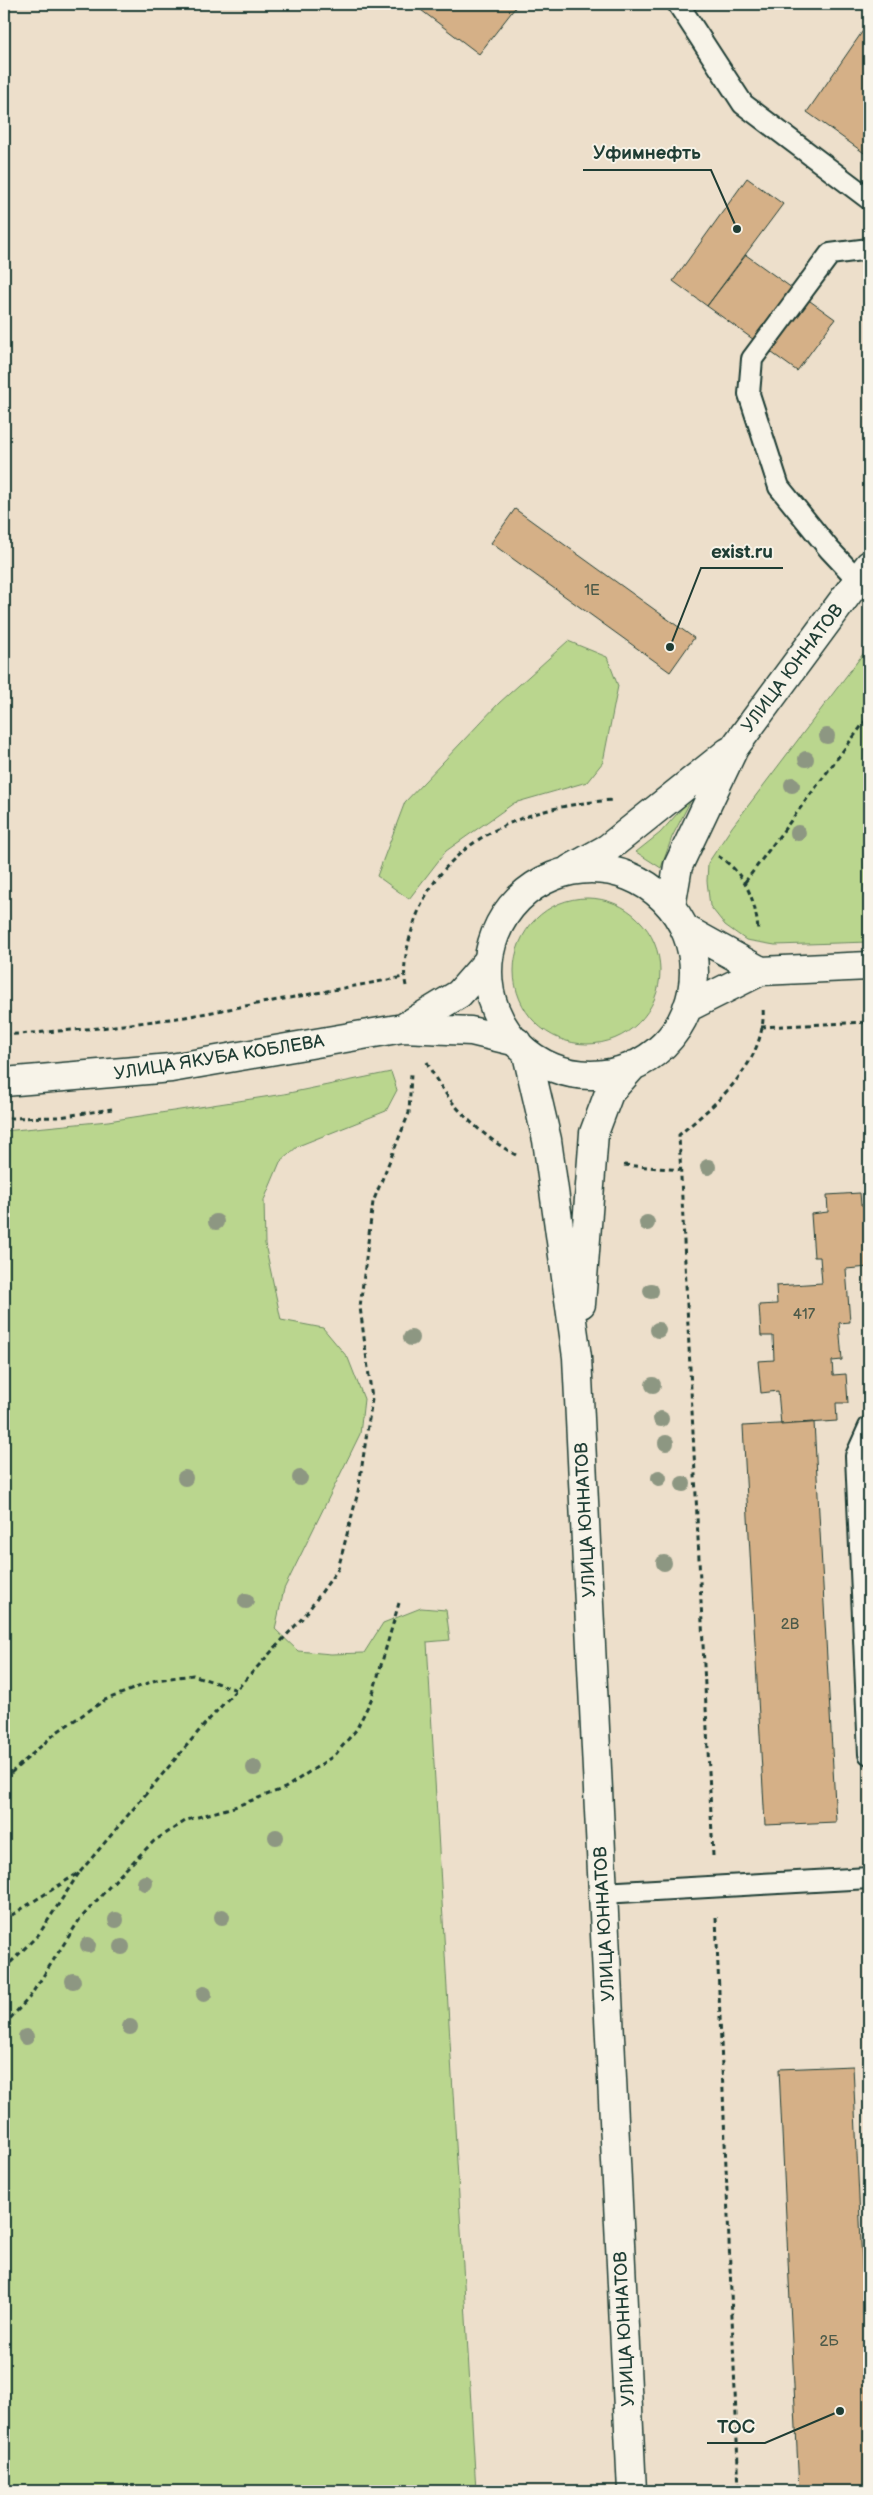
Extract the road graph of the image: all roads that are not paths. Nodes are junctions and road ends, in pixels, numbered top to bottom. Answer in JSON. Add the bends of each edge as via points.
{"nodes":[{"id":1,"x":678,"y":4,"type":"edge"},
{"id":2,"x":869,"y":199,"type":"edge"},
{"id":3,"x":869,"y":249,"type":"edge"},
{"id":4,"x":864,"y":572,"type":"edge"},
{"id":5,"x":734,"y":748,"type":"junction"},
{"id":6,"x":563,"y":873,"type":"junction"},
{"id":7,"x":671,"y":907,"type":"junction"},
{"id":8,"x":687,"y":930,"type":"junction"},
{"id":9,"x":487,"y":962,"type":"junction"},
{"id":10,"x":869,"y":966,"type":"edge"},
{"id":11,"x":761,"y":971,"type":"junction"},
{"id":12,"x":687,"y":1008,"type":"junction"},
{"id":13,"x":403,"y":1028,"type":"junction"},
{"id":14,"x":522,"y":1048,"type":"junction"},
{"id":15,"x":635,"y":1064,"type":"junction"},
{"id":16,"x":4,"y":1082,"type":"edge"},
{"id":17,"x":577,"y":1358,"type":"junction"},
{"id":18,"x":869,"y":1428,"type":"edge"},
{"id":19,"x":869,"y":1754,"type":"edge"},
{"id":20,"x":869,"y":1878,"type":"edge"},
{"id":21,"x":602,"y":1893,"type":"junction"},
{"id":22,"x":632,"y":2491,"type":"edge"}],
"edges":[{"from":1,"to":2,"type":"lane","via":[[744,104]]},
{"from":3,"to":4,"type":"lane","via":[[830,254],[752,359],[749,394],[779,487],[829,549]]},
{"from":4,"to":5,"type":"main road","name":"УЛИЦА ЮННАТОВ"},
{"from":5,"to":6,"type":"main road","name":"УЛИЦА ЮННАТОВ","via":[[608,848]]},
{"from":5,"to":7,"type":"main road","name":"УЛИЦА ЮННАТОВ","via":[[678,866]]},
{"from":6,"to":7,"type":"main road","via":[[576,869],[610,870],[642,881]]},
{"from":6,"to":9,"type":"main road","via":[[543,880],[515,900],[496,929]]},
{"from":7,"to":8,"type":"main road"},
{"from":8,"to":11,"type":"main road"},
{"from":8,"to":12,"type":"main road","via":[[695,963],[692,997]]},
{"from":9,"to":13,"type":"main road","name":"УЛИЦА ЯКУБА КОБЛЕВА","via":[[459,994]]},
{"from":9,"to":14,"type":"main road","via":[[490,997],[504,1029]]},
{"from":10,"to":11,"type":"main road"},
{"from":11,"to":12,"type":"main road"},
{"from":12,"to":15,"type":"main road","via":[[679,1028],[656,1053]]},
{"from":13,"to":14,"type":"main road","name":"УЛИЦА ЯКУБА КОБЛЕВА","via":[[471,1031]]},
{"from":13,"to":16,"type":"main road","name":"УЛИЦА ЯКУБА КОБЛЕВА","via":[[171,1068]]},
{"from":14,"to":15,"type":"main road","via":[[558,1070],[592,1076],[626,1070]]},
{"from":14,"to":17,"type":"main road","name":"УЛИЦА ЮННАТОВ","via":[[547,1140]]},
{"from":15,"to":17,"type":"main road","name":"УЛИЦА ЮННАТОВ","via":[[609,1093],[594,1133]]},
{"from":17,"to":21,"type":"main road","name":"УЛИЦА ЮННАТОВ"},
{"from":18,"to":19,"type":"lane","via":[[856,1456]]},
{"from":20,"to":21,"type":"lane"},
{"from":21,"to":22,"type":"main road","name":"УЛИЦА ЮННАТОВ"}]}
